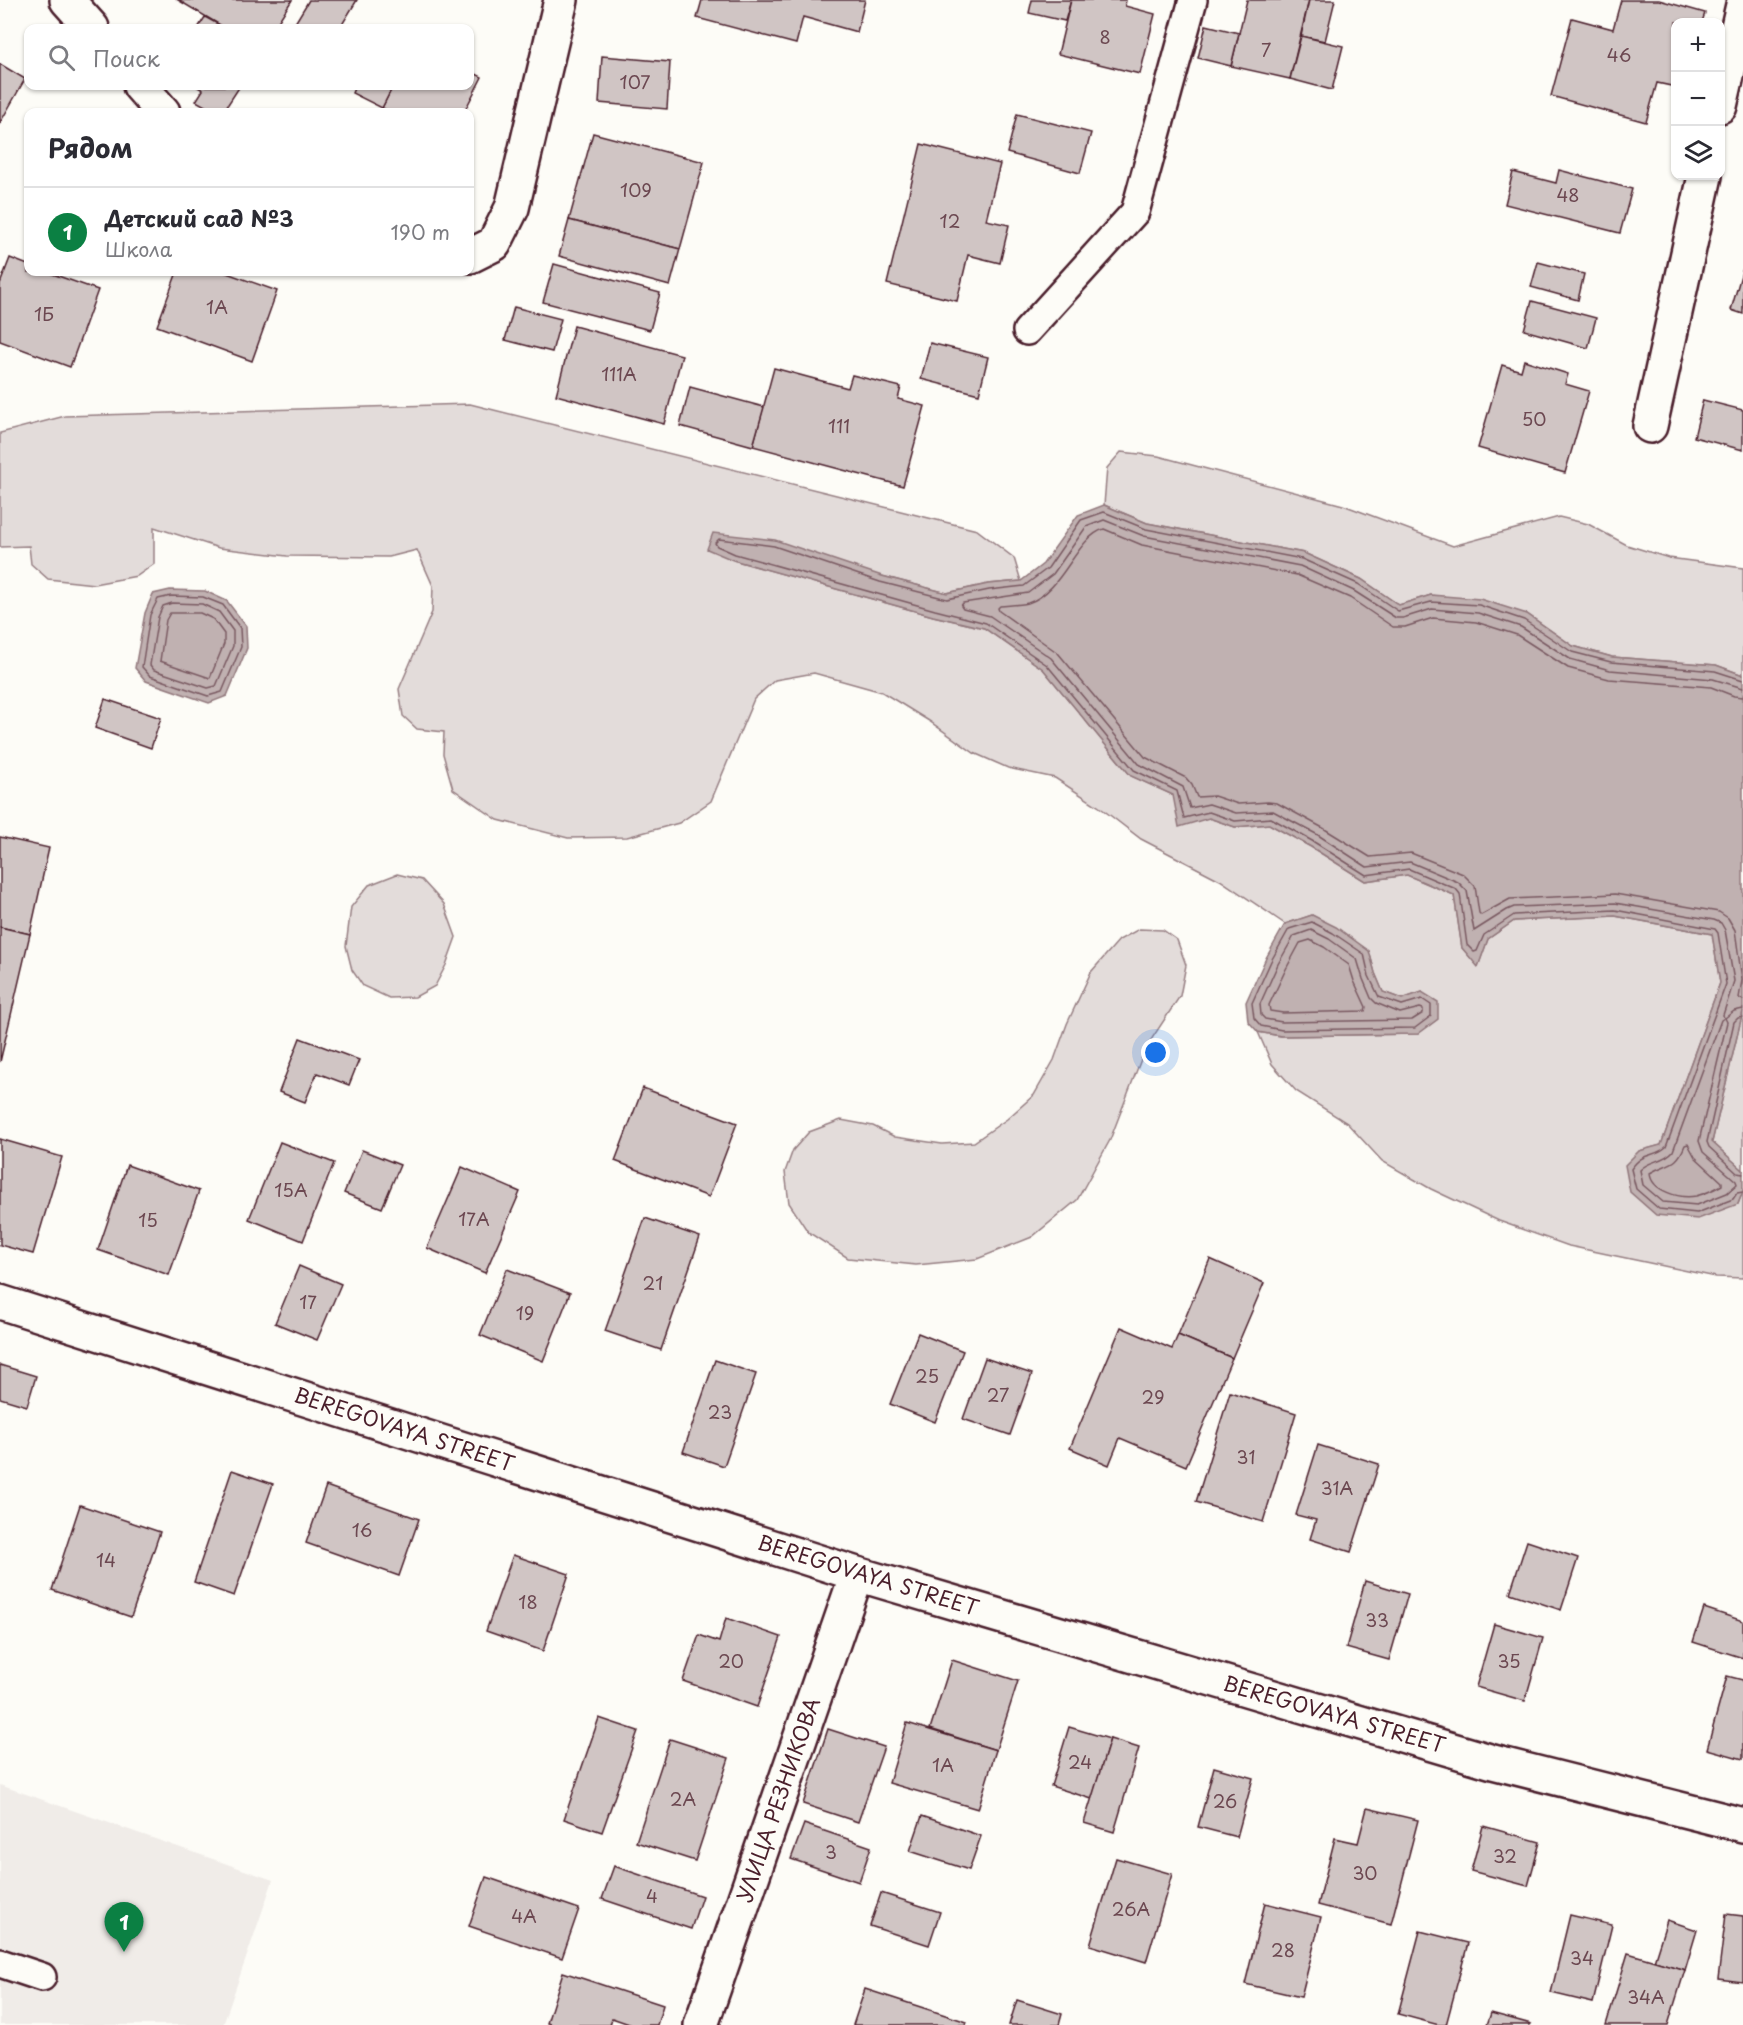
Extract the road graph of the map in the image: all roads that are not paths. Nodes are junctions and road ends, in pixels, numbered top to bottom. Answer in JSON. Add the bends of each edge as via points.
{"nodes":[{"id":1,"x":67,"y":0,"type":"edge"},
{"id":2,"x":561,"y":0,"type":"edge"},
{"id":3,"x":1193,"y":0,"type":"edge"},
{"id":4,"x":1743,"y":5,"type":"edge"},
{"id":5,"x":88,"y":24,"type":"edge"},
{"id":6,"x":1725,"y":84,"type":"edge"},
{"id":7,"x":144,"y":90,"type":"edge"},
{"id":8,"x":159,"y":108,"type":"edge"},
{"id":9,"x":1704,"y":180,"type":"edge"},
{"id":10,"x":474,"y":254,"type":"edge"},
{"id":11,"x":1027,"y":331,"type":"dead end"},
{"id":12,"x":1650,"y":426,"type":"dead end"},
{"id":13,"x":0,"y":1302,"type":"edge"},
{"id":14,"x":857,"y":1574,"type":"junction"},
{"id":15,"x":1743,"y":1825,"type":"edge"},
{"id":16,"x":0,"y":1963,"type":"edge"},
{"id":17,"x":42,"y":1977,"type":"dead end"},
{"id":18,"x":701,"y":2025,"type":"edge"}],
"edges":[{"from":1,"to":5,"type":"street"},
{"from":2,"to":10,"type":"street","via":[[512,208],[494,244]]},
{"from":3,"to":11,"type":"lane","via":[[1135,212]]},
{"from":4,"to":6,"type":"street"},
{"from":7,"to":8,"type":"street"},
{"from":9,"to":12,"type":"street"},
{"from":13,"to":14,"type":"street","name":"BEREGOVAYA STREET"},
{"from":14,"to":15,"type":"street","name":"BEREGOVAYA STREET","via":[[1492,1762]]},
{"from":14,"to":18,"type":"street","name":"УЛИЦА РЕЗНИКОВА"},
{"from":16,"to":17,"type":"lane"}]}
